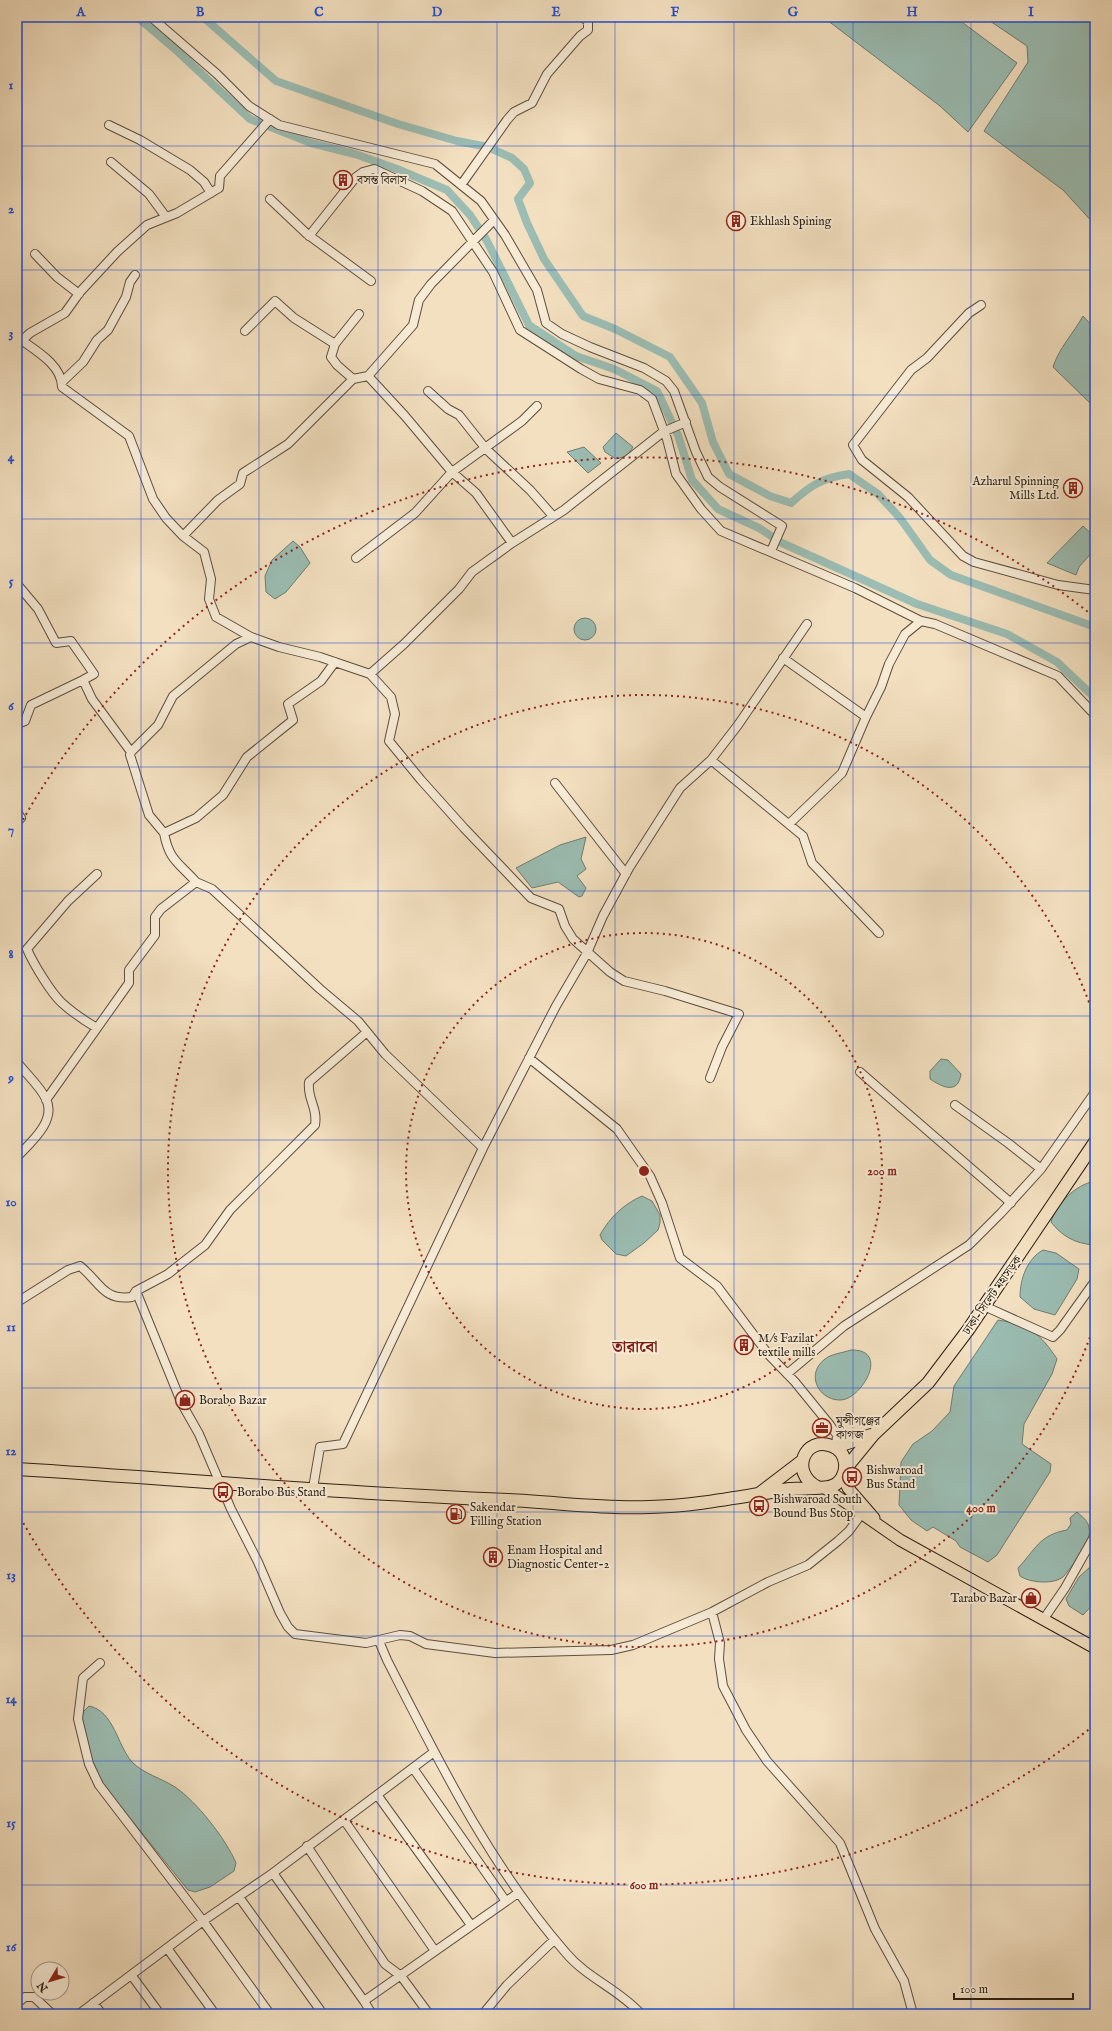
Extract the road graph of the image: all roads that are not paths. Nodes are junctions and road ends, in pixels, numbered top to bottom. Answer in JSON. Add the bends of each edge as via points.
{"nodes":[{"id":1,"x":151,"y":17,"type":"edge"},
{"id":2,"x":583,"y":17,"type":"edge"},
{"id":3,"x":270,"y":119,"type":"junction"},
{"id":4,"x":109,"y":126,"type":"dead end"},
{"id":5,"x":112,"y":162,"type":"dead end"},
{"id":6,"x":461,"y":185,"type":"junction"},
{"id":7,"x":211,"y":192,"type":"junction"},
{"id":8,"x":270,"y":199,"type":"dead end"},
{"id":9,"x":166,"y":217,"type":"junction"},
{"id":10,"x":494,"y":220,"type":"junction"},
{"id":11,"x":309,"y":236,"type":"junction"},
{"id":12,"x":473,"y":241,"type":"junction"},
{"id":13,"x":35,"y":254,"type":"dead end"},
{"id":14,"x":135,"y":275,"type":"dead end"},
{"id":15,"x":371,"y":281,"type":"dead end"},
{"id":16,"x":79,"y":294,"type":"junction"},
{"id":17,"x":981,"y":305,"type":"dead end"},
{"id":18,"x":359,"y":314,"type":"dead end"},
{"id":19,"x":245,"y":331,"type":"dead end"},
{"id":20,"x":19,"y":341,"type":"edge"},
{"id":21,"x":335,"y":344,"type":"junction"},
{"id":22,"x":368,"y":376,"type":"junction"},
{"id":23,"x":353,"y":379,"type":"junction"},
{"id":24,"x":62,"y":382,"type":"junction"},
{"id":25,"x":428,"y":391,"type":"dead end"},
{"id":26,"x":537,"y":406,"type":"dead end"},
{"id":27,"x":686,"y":422,"type":"junction"},
{"id":28,"x":664,"y":431,"type":"junction"},
{"id":29,"x":486,"y":448,"type":"junction"},
{"id":30,"x":452,"y":472,"type":"junction"},
{"id":31,"x":553,"y":516,"type":"junction"},
{"id":32,"x":183,"y":536,"type":"junction"},
{"id":33,"x":512,"y":543,"type":"junction"},
{"id":34,"x":772,"y":551,"type":"junction"},
{"id":35,"x":356,"y":558,"type":"dead end"},
{"id":36,"x":17,"y":584,"type":"edge"},
{"id":37,"x":1095,"y":590,"type":"edge"},
{"id":38,"x":920,"y":621,"type":"junction"},
{"id":39,"x":807,"y":624,"type":"dead end"},
{"id":40,"x":251,"y":637,"type":"junction"},
{"id":41,"x":783,"y":658,"type":"junction"},
{"id":42,"x":335,"y":662,"type":"junction"},
{"id":43,"x":370,"y":674,"type":"junction"},
{"id":44,"x":83,"y":680,"type":"junction"},
{"id":45,"x":1095,"y":715,"type":"edge"},
{"id":46,"x":866,"y":717,"type":"junction"},
{"id":47,"x":17,"y":724,"type":"edge"},
{"id":48,"x":131,"y":752,"type":"junction"},
{"id":49,"x":711,"y":760,"type":"junction"},
{"id":50,"x":555,"y":783,"type":"dead end"},
{"id":51,"x":17,"y":812,"type":"edge"},
{"id":52,"x":17,"y":822,"type":"edge"},
{"id":53,"x":789,"y":824,"type":"junction"},
{"id":54,"x":164,"y":833,"type":"junction"},
{"id":55,"x":97,"y":874,"type":"dead end"},
{"id":56,"x":626,"y":874,"type":"junction"},
{"id":57,"x":196,"y":882,"type":"junction"},
{"id":58,"x":878,"y":933,"type":"dead end"},
{"id":59,"x":587,"y":953,"type":"junction"},
{"id":60,"x":97,"y":1028,"type":"junction"},
{"id":61,"x":367,"y":1032,"type":"junction"},
{"id":62,"x":529,"y":1058,"type":"junction"},
{"id":63,"x":17,"y":1062,"type":"edge"},
{"id":64,"x":860,"y":1072,"type":"dead end"},
{"id":65,"x":710,"y":1078,"type":"dead end"},
{"id":66,"x":1095,"y":1092,"type":"edge"},
{"id":67,"x":46,"y":1100,"type":"junction"},
{"id":68,"x":955,"y":1105,"type":"dead end"},
{"id":69,"x":1095,"y":1142,"type":"edge"},
{"id":70,"x":483,"y":1148,"type":"junction"},
{"id":71,"x":17,"y":1157,"type":"edge"},
{"id":72,"x":1041,"y":1169,"type":"junction"},
{"id":73,"x":1011,"y":1202,"type":"junction"},
{"id":74,"x":1095,"y":1281,"type":"edge"},
{"id":75,"x":136,"y":1291,"type":"junction"},
{"id":76,"x":17,"y":1298,"type":"edge"},
{"id":77,"x":984,"y":1306,"type":"junction"},
{"id":78,"x":787,"y":1374,"type":"junction"},
{"id":79,"x":873,"y":1435,"type":"junction"},
{"id":80,"x":836,"y":1447,"type":"junction"},
{"id":81,"x":802,"y":1461,"type":"junction"},
{"id":82,"x":17,"y":1469,"type":"edge"},
{"id":83,"x":844,"y":1472,"type":"junction"},
{"id":84,"x":220,"y":1484,"type":"junction"},
{"id":85,"x":821,"y":1487,"type":"junction"},
{"id":86,"x":313,"y":1488,"type":"junction"},
{"id":87,"x":757,"y":1494,"type":"junction"},
{"id":88,"x":863,"y":1511,"type":"junction"},
{"id":89,"x":1095,"y":1535,"type":"edge"},
{"id":90,"x":712,"y":1612,"type":"junction"},
{"id":91,"x":1043,"y":1620,"type":"junction"},
{"id":92,"x":379,"y":1641,"type":"junction"},
{"id":93,"x":1095,"y":1648,"type":"edge"},
{"id":94,"x":100,"y":1663,"type":"dead end"},
{"id":95,"x":434,"y":1752,"type":"junction"},
{"id":96,"x":413,"y":1768,"type":"junction"},
{"id":97,"x":378,"y":1796,"type":"junction"},
{"id":98,"x":344,"y":1820,"type":"junction"},
{"id":99,"x":307,"y":1846,"type":"junction"},
{"id":100,"x":273,"y":1873,"type":"junction"},
{"id":101,"x":518,"y":1893,"type":"junction"},
{"id":102,"x":239,"y":1898,"type":"junction"},
{"id":103,"x":505,"y":1900,"type":"junction"},
{"id":104,"x":203,"y":1921,"type":"junction"},
{"id":105,"x":471,"y":1925,"type":"junction"},
{"id":106,"x":554,"y":1940,"type":"junction"},
{"id":107,"x":167,"y":1948,"type":"junction"},
{"id":108,"x":435,"y":1951,"type":"junction"},
{"id":109,"x":132,"y":1976,"type":"junction"},
{"id":110,"x":400,"y":1976,"type":"junction"},
{"id":111,"x":364,"y":2001,"type":"junction"},
{"id":112,"x":17,"y":2003,"type":"edge"},
{"id":113,"x":93,"y":2003,"type":"junction"},
{"id":114,"x":52,"y":2014,"type":"edge"},
{"id":115,"x":79,"y":2014,"type":"edge"},
{"id":116,"x":102,"y":2014,"type":"edge"},
{"id":117,"x":160,"y":2014,"type":"edge"},
{"id":118,"x":215,"y":2014,"type":"edge"},
{"id":119,"x":270,"y":2014,"type":"edge"},
{"id":120,"x":323,"y":2014,"type":"edge"},
{"id":121,"x":372,"y":2014,"type":"edge"},
{"id":122,"x":429,"y":2014,"type":"edge"},
{"id":123,"x":483,"y":2014,"type":"edge"},
{"id":124,"x":641,"y":2014,"type":"edge"},
{"id":125,"x":913,"y":2014,"type":"edge"}],
"edges":[{"from":1,"to":3,"type":"street","via":[[250,106]]},
{"from":2,"to":6,"type":"street","via":[[588,22],[588,30],[547,74],[532,103],[514,112]]},
{"from":3,"to":6,"type":"street","via":[[279,125],[435,164]]},
{"from":3,"to":7,"type":"street","via":[[220,176],[219,188]]},
{"from":4,"to":7,"type":"street","via":[[140,140],[190,170]]},
{"from":5,"to":9,"type":"street","via":[[148,194]]},
{"from":6,"to":10,"type":"street","via":[[481,201]]},
{"from":7,"to":9,"type":"street"},
{"from":8,"to":11,"type":"street"},
{"from":9,"to":16,"type":"street","via":[[147,225],[117,252]]},
{"from":10,"to":12,"type":"street"},
{"from":10,"to":27,"type":"street","via":[[537,290],[546,323],[562,334],[644,368],[666,381],[674,391]]},
{"from":11,"to":12,"type":"street","via":[[356,177],[374,169],[422,191],[452,211]]},
{"from":11,"to":15,"type":"street"},
{"from":12,"to":22,"type":"street","via":[[430,284],[419,300],[413,325]]},
{"from":12,"to":28,"type":"street","via":[[493,272],[520,330],[599,379],[640,390],[652,399]]},
{"from":13,"to":16,"type":"street","via":[[57,277]]},
{"from":14,"to":24,"type":"street","via":[[108,330],[97,340],[83,362]]},
{"from":16,"to":20,"type":"street","via":[[65,313]]},
{"from":17,"to":37,"type":"street","via":[[927,358],[911,370],[853,445],[862,460],[908,497],[963,556],[974,562],[1058,585]]},
{"from":18,"to":21,"type":"street"},
{"from":19,"to":21,"type":"street","via":[[275,301],[294,318]]},
{"from":20,"to":24,"type":"street","via":[[45,358],[62,378]]},
{"from":21,"to":23,"type":"street","via":[[331,357],[337,366]]},
{"from":22,"to":23,"type":"street"},
{"from":22,"to":30,"type":"street"},
{"from":23,"to":32,"type":"street","via":[[288,444],[243,473],[240,484],[218,500]]},
{"from":24,"to":32,"type":"street","via":[[62,387],[128,436],[153,499]]},
{"from":25,"to":29,"type":"street","via":[[459,416]]},
{"from":26,"to":29,"type":"street","via":[[522,421]]},
{"from":27,"to":28,"type":"street"},
{"from":27,"to":34,"type":"street","via":[[708,477],[782,526]]},
{"from":28,"to":31,"type":"street"},
{"from":28,"to":34,"type":"street","via":[[676,474],[701,509],[721,531]]},
{"from":29,"to":30,"type":"street"},
{"from":29,"to":31,"type":"street"},
{"from":30,"to":33,"type":"street","via":[[476,493]]},
{"from":30,"to":35,"type":"street","via":[[415,513]]},
{"from":31,"to":33,"type":"street"},
{"from":32,"to":40,"type":"street","via":[[204,552],[211,579],[209,599],[216,617]]},
{"from":33,"to":43,"type":"street","via":[[472,572],[459,589]]},
{"from":34,"to":38,"type":"street","via":[[855,588]]},
{"from":36,"to":44,"type":"street","via":[[38,609],[56,643],[71,640],[94,674]]},
{"from":38,"to":45,"type":"street","via":[[935,624],[1058,676]]},
{"from":38,"to":46,"type":"street","via":[[905,634]]},
{"from":39,"to":41,"type":"street"},
{"from":40,"to":42,"type":"street"},
{"from":40,"to":48,"type":"street","via":[[236,644],[173,696],[158,725]]},
{"from":41,"to":46,"type":"street"},
{"from":41,"to":49,"type":"street"},
{"from":42,"to":43,"type":"street"},
{"from":42,"to":54,"type":"street","via":[[321,681],[288,704],[293,720],[247,757],[223,795],[196,818]]},
{"from":43,"to":59,"type":"street","via":[[391,697],[395,714],[390,741],[464,828],[531,898],[559,909],[573,939]]},
{"from":44,"to":47,"type":"street","via":[[31,705],[25,721]]},
{"from":44,"to":48,"type":"street","via":[[92,699]]},
{"from":46,"to":53,"type":"street","via":[[842,773]]},
{"from":48,"to":54,"type":"street","via":[[149,814]]},
{"from":49,"to":53,"type":"street"},
{"from":49,"to":56,"type":"street","via":[[680,788]]},
{"from":50,"to":56,"type":"street"},
{"from":51,"to":52,"type":"street","via":[[21,818]]},
{"from":53,"to":58,"type":"street","via":[[803,836],[812,863]]},
{"from":54,"to":57,"type":"street","via":[[167,850]]},
{"from":55,"to":60,"type":"street","via":[[47,923],[27,949],[61,1002]]},
{"from":56,"to":59,"type":"street","via":[[603,916]]},
{"from":57,"to":60,"type":"street","via":[[154,917],[155,935],[129,970],[129,983]]},
{"from":57,"to":61,"type":"street","via":[[212,889]]},
{"from":59,"to":62,"type":"street"},
{"from":59,"to":65,"type":"street","via":[[624,981],[739,1014],[722,1046]]},
{"from":60,"to":67,"type":"street"},
{"from":61,"to":70,"type":"street","via":[[385,1054]]},
{"from":61,"to":75,"type":"street","via":[[309,1082],[308,1092],[316,1115],[315,1125],[230,1210],[205,1245],[168,1274]]},
{"from":62,"to":70,"type":"street"},
{"from":62,"to":78,"type":"street","via":[[617,1129],[650,1176],[680,1258],[717,1286],[768,1354]]},
{"from":63,"to":67,"type":"street"},
{"from":64,"to":73,"type":"street"},
{"from":66,"to":72,"type":"street"},
{"from":67,"to":71,"type":"street","via":[[48,1112],[45,1125]]},
{"from":68,"to":72,"type":"street"},
{"from":69,"to":77,"type":"highway","name":"ঢাকা-সিলেট মহাসড়ক"},
{"from":70,"to":86,"type":"street","via":[[343,1444],[320,1447]]},
{"from":72,"to":73,"type":"street"},
{"from":73,"to":78,"type":"street","via":[[969,1245],[844,1326]]},
{"from":74,"to":77,"type":"street","via":[[1053,1337]]},
{"from":75,"to":76,"type":"street","via":[[132,1297],[120,1299],[106,1293],[80,1266],[68,1270],[19,1301]]},
{"from":75,"to":84,"type":"street","via":[[182,1404]]},
{"from":77,"to":79,"type":"highway","name":"ঢাকা-সিলেট মহাসড়ক","via":[[928,1383]]},
{"from":78,"to":80,"type":"street","via":[[837,1435]]},
{"from":79,"to":80,"type":"highway","name":"ঢাকা-সিলেট মহাসড়ক"},
{"from":79,"to":83,"type":"highway","name":"ঢাকা-সিলেট মহাসড়ক"},
{"from":80,"to":81,"type":"highway","via":[[822,1444],[814,1446],[808,1450]]},
{"from":80,"to":83,"type":"highway","via":[[844,1456]]},
{"from":81,"to":85,"type":"highway","via":[[805,1478]]},
{"from":81,"to":87,"type":"highway"},
{"from":82,"to":84,"type":"highway","via":[[141,1476]]},
{"from":83,"to":85,"type":"highway","via":[[832,1486]]},
{"from":83,"to":88,"type":"main road","via":[[848,1488]]},
{"from":84,"to":86,"type":"highway"},
{"from":84,"to":92,"type":"street","via":[[288,1627],[295,1634],[366,1643]]},
{"from":85,"to":87,"type":"highway"},
{"from":85,"to":88,"type":"main road"},
{"from":86,"to":87,"type":"highway","via":[[447,1498],[649,1507],[705,1503]]},
{"from":88,"to":90,"type":"street","via":[[838,1541],[808,1565],[768,1582]]},
{"from":88,"to":91,"type":"main road","via":[[900,1540]]},
{"from":89,"to":91,"type":"street","via":[[1065,1588]]},
{"from":90,"to":92,"type":"street","via":[[633,1645],[603,1651],[495,1653],[426,1644],[410,1636],[400,1635]]},
{"from":90,"to":125,"type":"street","via":[[720,1643],[719,1659],[723,1686],[746,1730],[767,1761],[840,1843],[876,1929],[904,1981]]},
{"from":91,"to":93,"type":"main road"},
{"from":92,"to":95,"type":"street"},
{"from":94,"to":104,"type":"street","via":[[83,1678],[78,1719],[89,1764],[99,1785]]},
{"from":95,"to":96,"type":"street"},
{"from":95,"to":101,"type":"street","via":[[461,1804]]},
{"from":96,"to":97,"type":"street"},
{"from":96,"to":103,"type":"street"},
{"from":97,"to":98,"type":"street"},
{"from":97,"to":105,"type":"street"},
{"from":98,"to":99,"type":"street"},
{"from":98,"to":108,"type":"street"},
{"from":99,"to":100,"type":"street"},
{"from":99,"to":110,"type":"street","via":[[385,1964]]},
{"from":100,"to":102,"type":"street"},
{"from":100,"to":111,"type":"street"},
{"from":101,"to":103,"type":"street"},
{"from":101,"to":106,"type":"street"},
{"from":102,"to":104,"type":"street"},
{"from":102,"to":120,"type":"street"},
{"from":103,"to":105,"type":"street"},
{"from":104,"to":107,"type":"street"},
{"from":104,"to":119,"type":"street"},
{"from":105,"to":108,"type":"street"},
{"from":106,"to":123,"type":"street","via":[[507,1985]]},
{"from":106,"to":124,"type":"street","via":[[585,1971]]},
{"from":107,"to":109,"type":"street"},
{"from":107,"to":118,"type":"street"},
{"from":108,"to":110,"type":"street"},
{"from":109,"to":113,"type":"street"},
{"from":109,"to":117,"type":"street"},
{"from":110,"to":111,"type":"street"},
{"from":110,"to":122,"type":"street"},
{"from":111,"to":121,"type":"street"},
{"from":112,"to":114,"type":"street","via":[[25,1996],[34,1997]]},
{"from":113,"to":115,"type":"street"},
{"from":113,"to":116,"type":"street"}]}
